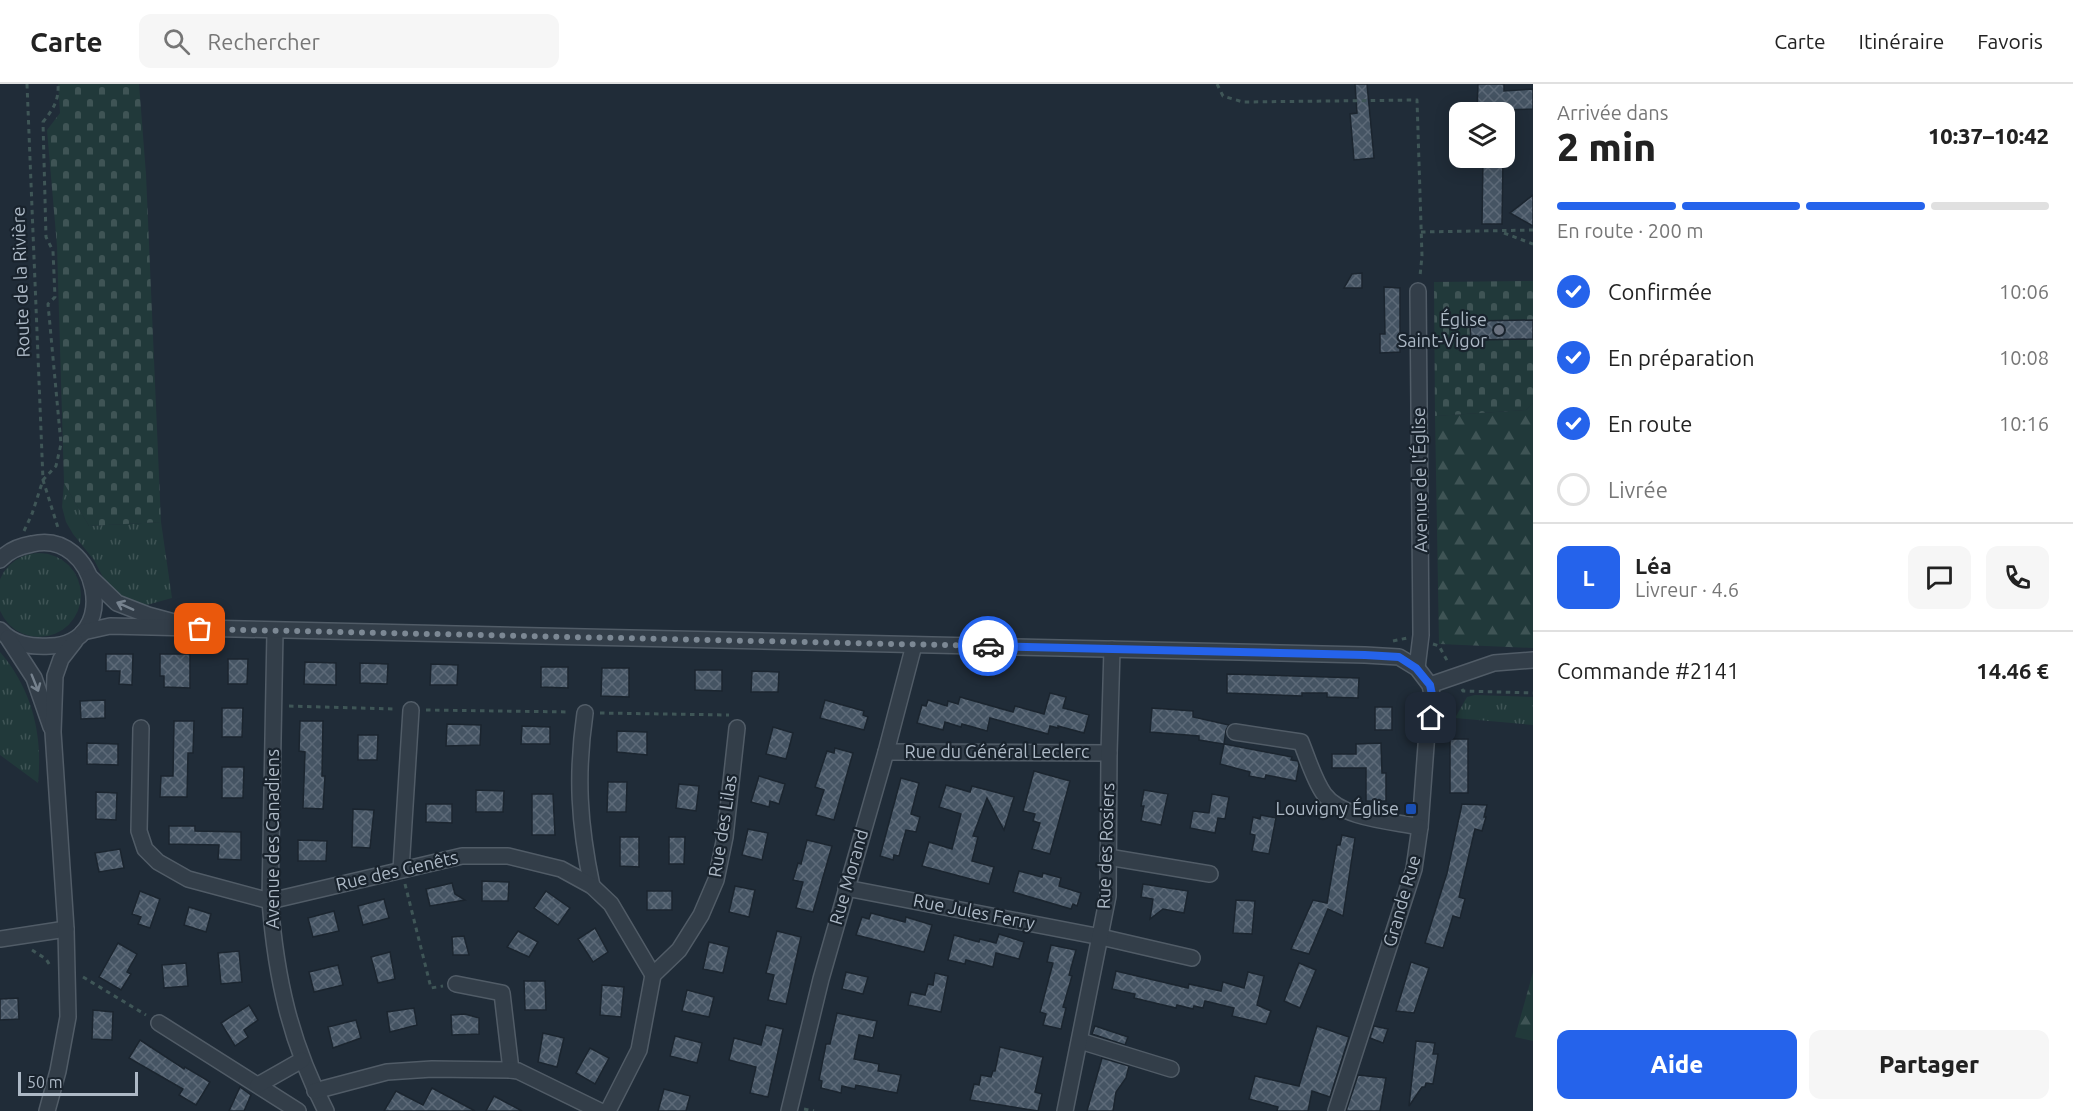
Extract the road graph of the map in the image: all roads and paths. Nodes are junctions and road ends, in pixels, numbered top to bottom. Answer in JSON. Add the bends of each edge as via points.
{"nodes":[{"id":1,"x":27,"y":84,"type":"edge"},
{"id":2,"x":58,"y":84,"type":"edge"},
{"id":3,"x":1217,"y":84,"type":"edge"},
{"id":4,"x":1533,"y":230,"type":"edge"},
{"id":5,"x":1421,"y":232,"type":"junction"},
{"id":6,"x":1503,"y":232,"type":"junction"},
{"id":7,"x":1533,"y":244,"type":"edge"},
{"id":8,"x":1418,"y":291,"type":"joint"},
{"id":9,"x":43,"y":480,"type":"junction"},
{"id":10,"x":22,"y":536,"type":"dead end"},
{"id":11,"x":65,"y":546,"type":"junction"},
{"id":12,"x":0,"y":560,"type":"edge"},
{"id":13,"x":90,"y":577,"type":"junction"},
{"id":14,"x":200,"y":629,"type":"junction"},
{"id":15,"x":275,"y":631,"type":"junction"},
{"id":16,"x":4,"y":634,"type":"edge"},
{"id":17,"x":79,"y":636,"type":"junction"},
{"id":18,"x":914,"y":645,"type":"junction"},
{"id":19,"x":1112,"y":649,"type":"junction"},
{"id":20,"x":1533,"y":660,"type":"edge"},
{"id":21,"x":1416,"y":668,"type":"junction"},
{"id":22,"x":1456,"y":675,"type":"junction"},
{"id":23,"x":1430,"y":685,"type":"junction"},
{"id":24,"x":1533,"y":693,"type":"edge"},
{"id":25,"x":284,"y":706,"type":"dead end"},
{"id":26,"x":411,"y":710,"type":"junction"},
{"id":27,"x":585,"y":712,"type":"junction"},
{"id":28,"x":141,"y":728,"type":"dead end"},
{"id":29,"x":737,"y":728,"type":"joint"},
{"id":30,"x":53,"y":732,"type":"junction"},
{"id":31,"x":1235,"y":732,"type":"dead end"},
{"id":32,"x":886,"y":752,"type":"junction"},
{"id":33,"x":1109,"y":753,"type":"junction"},
{"id":34,"x":1420,"y":827,"type":"junction"},
{"id":35,"x":1108,"y":856,"type":"junction"},
{"id":36,"x":401,"y":870,"type":"junction"},
{"id":37,"x":1210,"y":874,"type":"dead end"},
{"id":38,"x":592,"y":886,"type":"junction"},
{"id":39,"x":846,"y":888,"type":"junction"},
{"id":40,"x":270,"y":901,"type":"junction"},
{"id":41,"x":61,"y":929,"type":"junction"},
{"id":42,"x":1101,"y":937,"type":"junction"},
{"id":43,"x":0,"y":939,"type":"edge"},
{"id":44,"x":22,"y":951,"type":"dead end"},
{"id":45,"x":1192,"y":958,"type":"dead end"},
{"id":46,"x":54,"y":974,"type":"dead end"},
{"id":47,"x":78,"y":974,"type":"dead end"},
{"id":48,"x":653,"y":975,"type":"junction"},
{"id":49,"x":456,"y":984,"type":"joint"},
{"id":50,"x":159,"y":1023,"type":"joint"},
{"id":51,"x":1080,"y":1041,"type":"junction"},
{"id":52,"x":302,"y":1060,"type":"junction"},
{"id":53,"x":1171,"y":1069,"type":"dead end"},
{"id":54,"x":511,"y":1070,"type":"junction"},
{"id":55,"x":258,"y":1085,"type":"junction"},
{"id":56,"x":315,"y":1091,"type":"junction"},
{"id":57,"x":47,"y":1111,"type":"edge"},
{"id":58,"x":298,"y":1111,"type":"edge"},
{"id":59,"x":326,"y":1111,"type":"edge"},
{"id":60,"x":600,"y":1111,"type":"edge"},
{"id":61,"x":608,"y":1111,"type":"edge"},
{"id":62,"x":789,"y":1111,"type":"edge"},
{"id":63,"x":1065,"y":1111,"type":"edge"},
{"id":64,"x":1336,"y":1111,"type":"edge"}],
"edges":[{"from":1,"to":9,"type":"path","name":"Route de la Rivière"},
{"from":2,"to":9,"type":"path","via":[[54,109],[43,122],[46,237],[52,251],[55,297],[48,304],[61,444],[56,466]]},
{"from":3,"to":5,"type":"path","via":[[1223,96],[1243,102],[1417,100]]},
{"from":4,"to":6,"type":"path"},
{"from":5,"to":6,"type":"path"},
{"from":5,"to":8,"type":"path"},
{"from":6,"to":7,"type":"path"},
{"from":8,"to":21,"type":"street","name":"Avenue de l'Église","via":[[1421,635]]},
{"from":9,"to":10,"type":"path","name":"Route de la Rivière"},
{"from":9,"to":11,"type":"path","name":"Route de la Rivière"},
{"from":11,"to":12,"type":"street","via":[[37,542],[19,547]]},
{"from":11,"to":13,"type":"street","via":[[82,562]]},
{"from":14,"to":13,"type":"street","one_way":true,"via":[[117,603]]},
{"from":13,"to":17,"type":"street","via":[[92,620]]},
{"from":14,"to":15,"type":"street"},
{"from":14,"to":17,"type":"street","via":[[110,626]]},
{"from":15,"to":18,"type":"street"},
{"from":15,"to":40,"type":"street","name":"Avenue des Canadiens"},
{"from":16,"to":17,"type":"street","via":[[29,647],[56,646]]},
{"from":16,"to":30,"type":"street","one_way":true,"via":[[34,678]]},
{"from":17,"to":30,"type":"street","via":[[61,659],[55,676]]},
{"from":18,"to":19,"type":"street"},
{"from":18,"to":32,"type":"street","name":"Rue Morand"},
{"from":19,"to":21,"type":"street","via":[[1399,657]]},
{"from":19,"to":33,"type":"street","name":"Rue des Rosiers"},
{"from":20,"to":22,"type":"street","via":[[1494,663]]},
{"from":21,"to":23,"type":"street"},
{"from":22,"to":23,"type":"street"},
{"from":22,"to":24,"type":"path","via":[[1463,691]]},
{"from":23,"to":34,"type":"street","name":"Grande Rue","via":[[1434,704],[1427,732]]},
{"from":25,"to":26,"type":"path"},
{"from":26,"to":27,"type":"path"},
{"from":26,"to":36,"type":"street"},
{"from":27,"to":29,"type":"path","via":[[736,715]]},
{"from":27,"to":38,"type":"street","via":[[579,791],[582,841]]},
{"from":28,"to":40,"type":"street","via":[[139,831],[145,849],[158,862],[188,879]]},
{"from":29,"to":48,"type":"street","name":"Rue des Lilas","via":[[725,837],[716,880],[701,915],[679,950]]},
{"from":30,"to":41,"type":"street","via":[[62,870]]},
{"from":31,"to":34,"type":"street","via":[[1301,742],[1324,794],[1335,805],[1349,813]]},
{"from":32,"to":33,"type":"street","name":"Rue du Général Leclerc"},
{"from":32,"to":39,"type":"street","name":"Rue Morand"},
{"from":33,"to":35,"type":"street","name":"Rue des Rosiers"},
{"from":34,"to":64,"type":"street","name":"Grande Rue","via":[[1414,869]]},
{"from":35,"to":37,"type":"street"},
{"from":35,"to":42,"type":"street","name":"Rue des Rosiers","via":[[1108,896]]},
{"from":36,"to":38,"type":"street","name":"Rue des Genêts","via":[[462,856],[508,856],[561,869]]},
{"from":36,"to":40,"type":"street","name":"Rue des Genêts"},
{"from":36,"to":49,"type":"path","via":[[431,988]]},
{"from":38,"to":48,"type":"street","name":"Rue des Genêts","via":[[611,904]]},
{"from":39,"to":42,"type":"street","name":"Rue Jules Ferry"},
{"from":39,"to":62,"type":"street","name":"Rue Morand"},
{"from":40,"to":52,"type":"street","name":"Avenue des Canadiens","via":[[273,946],[284,1002]]},
{"from":41,"to":43,"type":"street"},
{"from":41,"to":57,"type":"street","via":[[68,1017]]},
{"from":42,"to":45,"type":"street","name":"Rue Jules Ferry"},
{"from":42,"to":51,"type":"street","name":"Rue des Rosiers"},
{"from":44,"to":46,"type":"path","via":[[33,950],[46,959]]},
{"from":47,"to":50,"type":"path"},
{"from":48,"to":61,"type":"street","via":[[639,1050]]},
{"from":49,"to":54,"type":"street","via":[[502,993]]},
{"from":50,"to":55,"type":"street"},
{"from":51,"to":53,"type":"street"},
{"from":51,"to":63,"type":"street","name":"Rue des Rosiers"},
{"from":52,"to":55,"type":"street"},
{"from":52,"to":56,"type":"street","name":"Avenue des Canadiens"},
{"from":54,"to":56,"type":"street","via":[[387,1072]]},
{"from":54,"to":60,"type":"street"},
{"from":55,"to":58,"type":"street"},
{"from":56,"to":59,"type":"street","name":"Avenue des Canadiens"}]}
